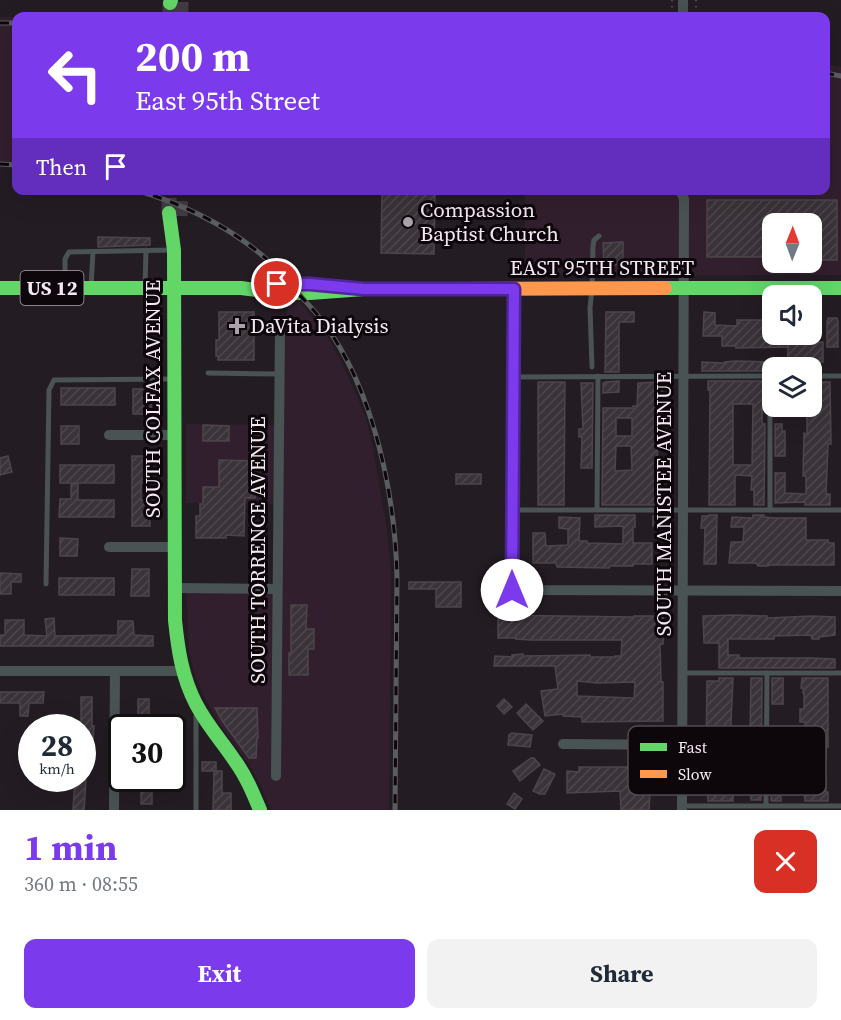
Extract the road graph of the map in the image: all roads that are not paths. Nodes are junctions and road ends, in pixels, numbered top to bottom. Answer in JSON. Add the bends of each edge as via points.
{"nodes":[{"id":1,"x":684,"y":195,"type":"edge"},
{"id":2,"x":175,"y":214,"type":"tunnel mouth"},
{"id":3,"x":599,"y":236,"type":"dead end"},
{"id":4,"x":146,"y":250,"type":"junction"},
{"id":5,"x":174,"y":250,"type":"junction"},
{"id":6,"x":93,"y":252,"type":"junction"},
{"id":7,"x":0,"y":288,"type":"edge"},
{"id":8,"x":65,"y":288,"type":"junction"},
{"id":9,"x":91,"y":288,"type":"junction"},
{"id":10,"x":145,"y":288,"type":"junction"},
{"id":11,"x":174,"y":288,"type":"junction"},
{"id":12,"x":684,"y":288,"type":"junction"},
{"id":13,"x":841,"y":288,"type":"edge"},
{"id":14,"x":514,"y":289,"type":"junction"},
{"id":15,"x":592,"y":289,"type":"junction"},
{"id":16,"x":280,"y":324,"type":"dead end"},
{"id":17,"x":592,"y":367,"type":"dead end"},
{"id":18,"x":208,"y":373,"type":"dead end"},
{"id":19,"x":279,"y":374,"type":"junction"},
{"id":20,"x":513,"y":376,"type":"junction"},
{"id":21,"x":598,"y":376,"type":"junction"},
{"id":22,"x":684,"y":376,"type":"junction"},
{"id":23,"x":762,"y":376,"type":"edge"},
{"id":24,"x":822,"y":376,"type":"edge"},
{"id":25,"x":841,"y":376,"type":"edge"},
{"id":26,"x":174,"y":379,"type":"junction"},
{"id":27,"x":771,"y":417,"type":"edge"},
{"id":28,"x":109,"y":435,"type":"dead end"},
{"id":29,"x":174,"y":435,"type":"junction"},
{"id":30,"x":513,"y":510,"type":"junction"},
{"id":31,"x":597,"y":510,"type":"junction"},
{"id":32,"x":684,"y":510,"type":"junction"},
{"id":33,"x":770,"y":510,"type":"junction"},
{"id":34,"x":841,"y":510,"type":"edge"},
{"id":35,"x":109,"y":547,"type":"dead end"},
{"id":36,"x":175,"y":547,"type":"junction"},
{"id":37,"x":46,"y":584,"type":"dead end"},
{"id":38,"x":175,"y":588,"type":"junction"},
{"id":39,"x":277,"y":589,"type":"junction"},
{"id":40,"x":683,"y":590,"type":"junction"},
{"id":41,"x":841,"y":591,"type":"edge"},
{"id":42,"x":0,"y":671,"type":"edge"},
{"id":43,"x":115,"y":671,"type":"junction"},
{"id":44,"x":183,"y":671,"type":"junction"},
{"id":45,"x":683,"y":673,"type":"junction"},
{"id":46,"x":767,"y":673,"type":"junction"},
{"id":47,"x":841,"y":673,"type":"edge"},
{"id":48,"x":196,"y":703,"type":"junction"},
{"id":49,"x":682,"y":726,"type":"edge"},
{"id":50,"x":767,"y":726,"type":"edge"},
{"id":51,"x":563,"y":744,"type":"dead end"},
{"id":52,"x":628,"y":745,"type":"edge"},
{"id":53,"x":276,"y":776,"type":"dead end"},
{"id":54,"x":766,"y":795,"type":"edge"},
{"id":55,"x":766,"y":806,"type":"junction"},
{"id":56,"x":841,"y":806,"type":"edge"},
{"id":57,"x":682,"y":808,"type":"edge"},
{"id":58,"x":114,"y":810,"type":"edge"},
{"id":59,"x":196,"y":810,"type":"edge"},
{"id":60,"x":260,"y":810,"type":"edge"}],
"edges":[{"from":1,"to":12,"type":"street","name":"SOUTH MANISTEE AVENUE"},
{"from":2,"to":5,"type":"main road","name":"SOUTH COLFAX AVENUE"},
{"from":3,"to":15,"type":"lane","via":[[593,246]]},
{"from":4,"to":5,"type":"lane"},
{"from":4,"to":6,"type":"lane"},
{"from":4,"to":10,"type":"lane"},
{"from":5,"to":11,"type":"main road","name":"SOUTH COLFAX AVENUE"},
{"from":6,"to":8,"type":"lane","via":[[69,252],[64,259]]},
{"from":6,"to":9,"type":"lane"},
{"from":7,"to":8,"type":"main road","name":"EAST 95TH STREET","number":"US 12"},
{"from":8,"to":9,"type":"main road","name":"EAST 95TH STREET","number":"US 12"},
{"from":9,"to":10,"type":"main road","name":"EAST 95TH STREET","number":"US 12"},
{"from":10,"to":11,"type":"main road","name":"EAST 95TH STREET","number":"US 12"},
{"from":11,"to":14,"type":"main road","name":"EAST 95TH STREET","number":"US 12","via":[[310,284],[364,289]]},
{"from":11,"to":26,"type":"main road","name":"SOUTH COLFAX AVENUE"},
{"from":12,"to":13,"type":"main road","name":"EAST 95TH STREET","number":"US 12"},
{"from":12,"to":15,"type":"main road","name":"EAST 95TH STREET","number":"US 12"},
{"from":12,"to":22,"type":"street","name":"SOUTH MANISTEE AVENUE"},
{"from":14,"to":15,"type":"main road","name":"EAST 95TH STREET","number":"US 12"},
{"from":14,"to":20,"type":"street"},
{"from":15,"to":17,"type":"lane"},
{"from":16,"to":19,"type":"street","name":"SOUTH TORRENCE AVENUE"},
{"from":18,"to":19,"type":"lane"},
{"from":19,"to":39,"type":"street","name":"SOUTH TORRENCE AVENUE"},
{"from":20,"to":21,"type":"lane"},
{"from":20,"to":30,"type":"street"},
{"from":21,"to":22,"type":"lane"},
{"from":21,"to":31,"type":"lane"},
{"from":22,"to":23,"type":"lane"},
{"from":22,"to":32,"type":"street","name":"SOUTH MANISTEE AVENUE"},
{"from":24,"to":25,"type":"lane"},
{"from":26,"to":29,"type":"main road","name":"SOUTH COLFAX AVENUE"},
{"from":26,"to":37,"type":"lane","via":[[54,380],[49,390]]},
{"from":27,"to":33,"type":"lane"},
{"from":28,"to":29,"type":"street"},
{"from":29,"to":36,"type":"main road","name":"SOUTH COLFAX AVENUE"},
{"from":30,"to":31,"type":"lane"},
{"from":30,"to":40,"type":"street","via":[[512,590]]},
{"from":31,"to":32,"type":"lane"},
{"from":32,"to":33,"type":"lane"},
{"from":32,"to":40,"type":"street","name":"SOUTH MANISTEE AVENUE"},
{"from":33,"to":34,"type":"lane"},
{"from":35,"to":36,"type":"street","name":"SOUTH COLFAX AVENUE"},
{"from":36,"to":38,"type":"main road","name":"SOUTH COLFAX AVENUE"},
{"from":38,"to":39,"type":"street"},
{"from":38,"to":44,"type":"main road","name":"SOUTH COLFAX AVENUE","via":[[175,620]]},
{"from":39,"to":53,"type":"street","name":"SOUTH TORRENCE AVENUE"},
{"from":40,"to":41,"type":"street"},
{"from":40,"to":45,"type":"street","name":"SOUTH MANISTEE AVENUE"},
{"from":42,"to":43,"type":"street"},
{"from":43,"to":44,"type":"street"},
{"from":43,"to":58,"type":"street"},
{"from":44,"to":48,"type":"main road","name":"SOUTH COLFAX AVENUE"},
{"from":45,"to":46,"type":"lane"},
{"from":45,"to":49,"type":"street","name":"SOUTH MANISTEE AVENUE"},
{"from":46,"to":47,"type":"lane"},
{"from":46,"to":50,"type":"lane"},
{"from":48,"to":59,"type":"lane"},
{"from":48,"to":60,"type":"main road","name":"SOUTH COLFAX AVENUE","via":[[235,761]]},
{"from":51,"to":52,"type":"street"},
{"from":54,"to":55,"type":"lane"},
{"from":55,"to":56,"type":"lane"},
{"from":55,"to":57,"type":"lane"}]}
